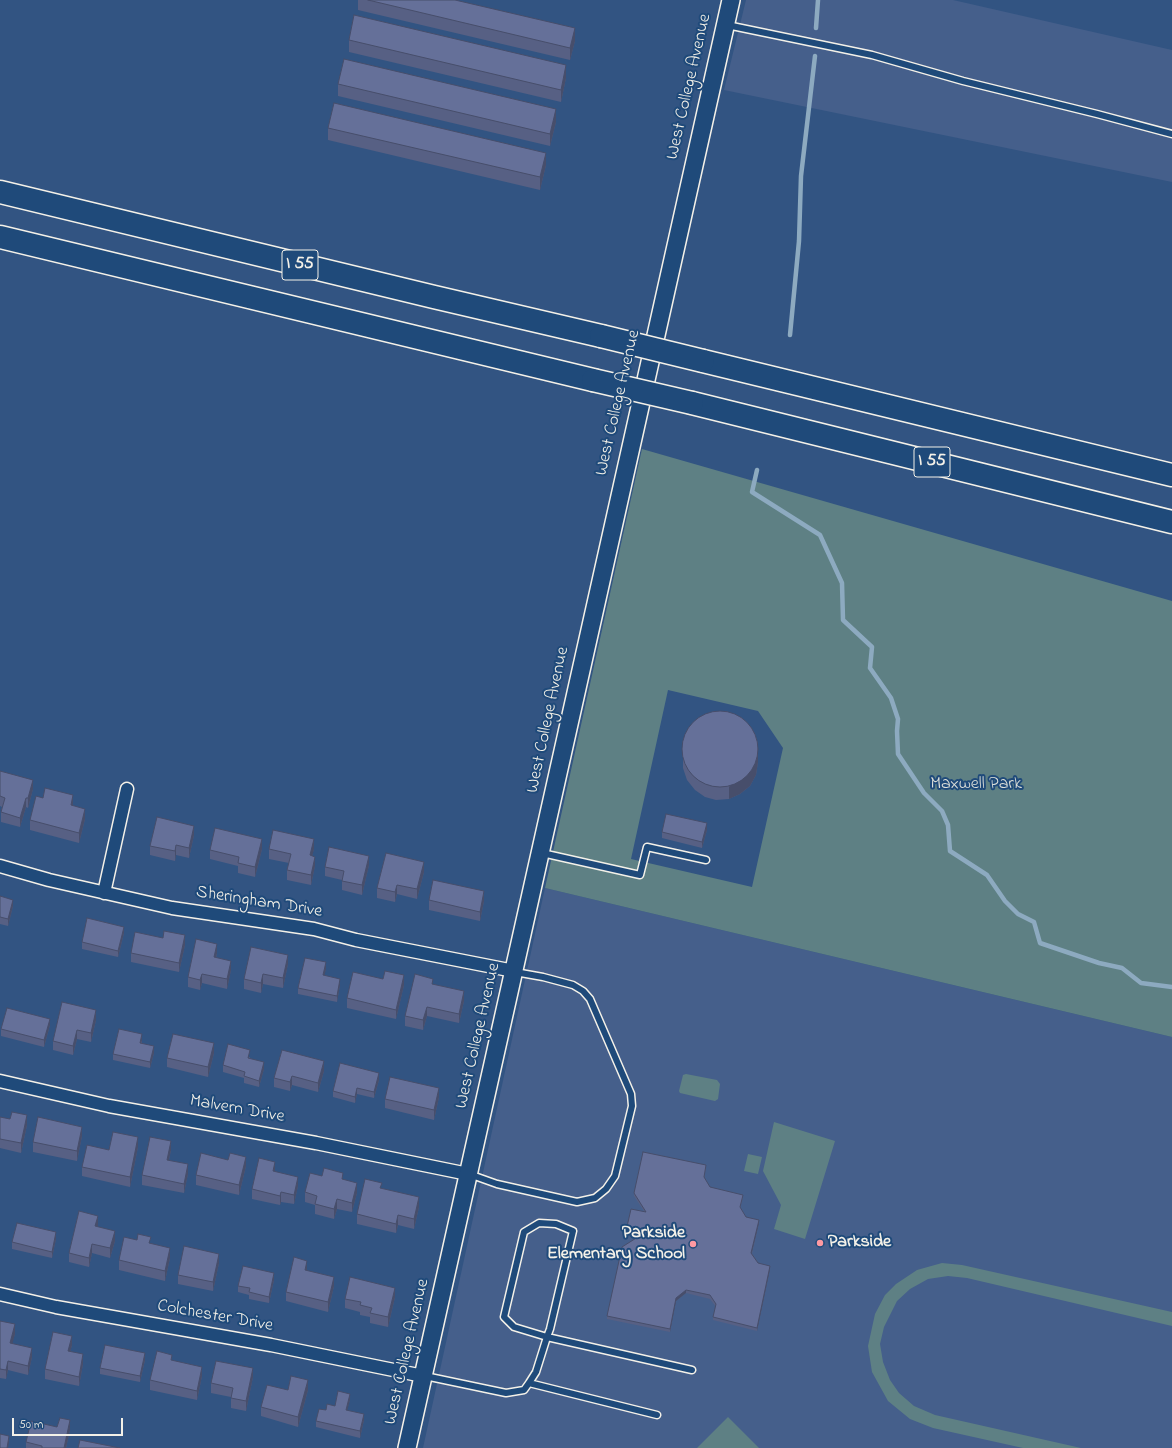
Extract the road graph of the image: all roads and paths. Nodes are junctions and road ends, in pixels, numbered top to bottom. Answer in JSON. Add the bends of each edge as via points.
{"nodes":[{"id":1,"x":731,"y":0,"type":"edge"},
{"id":2,"x":725,"y":24,"type":"junction"},
{"id":3,"x":1172,"y":134,"type":"edge"},
{"id":4,"x":0,"y":192,"type":"edge"},
{"id":5,"x":0,"y":237,"type":"edge"},
{"id":6,"x":1172,"y":475,"type":"edge"},
{"id":7,"x":1172,"y":522,"type":"edge"},
{"id":8,"x":127,"y":789,"type":"dead end"},
{"id":9,"x":540,"y":853,"type":"junction"},
{"id":10,"x":706,"y":860,"type":"dead end"},
{"id":11,"x":0,"y":866,"type":"edge"},
{"id":12,"x":104,"y":893,"type":"junction"},
{"id":13,"x":514,"y":971,"type":"junction"},
{"id":14,"x":0,"y":1081,"type":"edge"},
{"id":15,"x":468,"y":1174,"type":"junction"},
{"id":16,"x":0,"y":1294,"type":"edge"},
{"id":17,"x":547,"y":1337,"type":"junction"},
{"id":18,"x":692,"y":1370,"type":"dead end"},
{"id":19,"x":423,"y":1376,"type":"junction"},
{"id":20,"x":530,"y":1383,"type":"junction"},
{"id":21,"x":657,"y":1415,"type":"dead end"},
{"id":22,"x":407,"y":1448,"type":"edge"}],
"edges":[{"from":1,"to":2,"type":"main road","name":"West College Avenue"},
{"from":2,"to":3,"type":"lane","via":[[872,55]]},
{"from":2,"to":9,"type":"main road","name":"West College Avenue"},
{"from":4,"to":6,"type":"highway","number":"I 55","bridge":true},
{"from":5,"to":7,"type":"highway","number":"I 55","bridge":true,"via":[[692,403]]},
{"from":8,"to":12,"type":"street"},
{"from":9,"to":10,"type":"lane","via":[[640,875],[647,847]]},
{"from":9,"to":13,"type":"main road","name":"West College Avenue"},
{"from":11,"to":12,"type":"street","name":"Sheringham Drive"},
{"from":12,"to":13,"type":"street","name":"Sheringham Drive","via":[[172,908],[314,929],[356,940]]},
{"from":13,"to":15,"type":"main road","name":"West College Avenue"},
{"from":13,"to":15,"type":"lane","via":[[573,985],[590,999],[631,1094],[632,1106],[615,1176],[606,1189],[595,1198],[576,1202],[497,1184]]},
{"from":14,"to":15,"type":"street","name":"Malvern Drive","via":[[110,1106],[279,1136]]},
{"from":15,"to":19,"type":"main road","name":"West College Avenue"},
{"from":16,"to":19,"type":"street","name":"Colchester Drive","via":[[64,1309],[271,1345]]},
{"from":17,"to":17,"type":"lane","via":[[573,1231],[556,1224],[539,1223],[524,1232],[504,1317],[514,1327]]},
{"from":17,"to":18,"type":"lane"},
{"from":17,"to":20,"type":"lane"},
{"from":19,"to":20,"type":"lane","via":[[506,1393],[524,1390]]},
{"from":19,"to":22,"type":"main road","name":"West College Avenue"},
{"from":20,"to":21,"type":"lane"}]}
